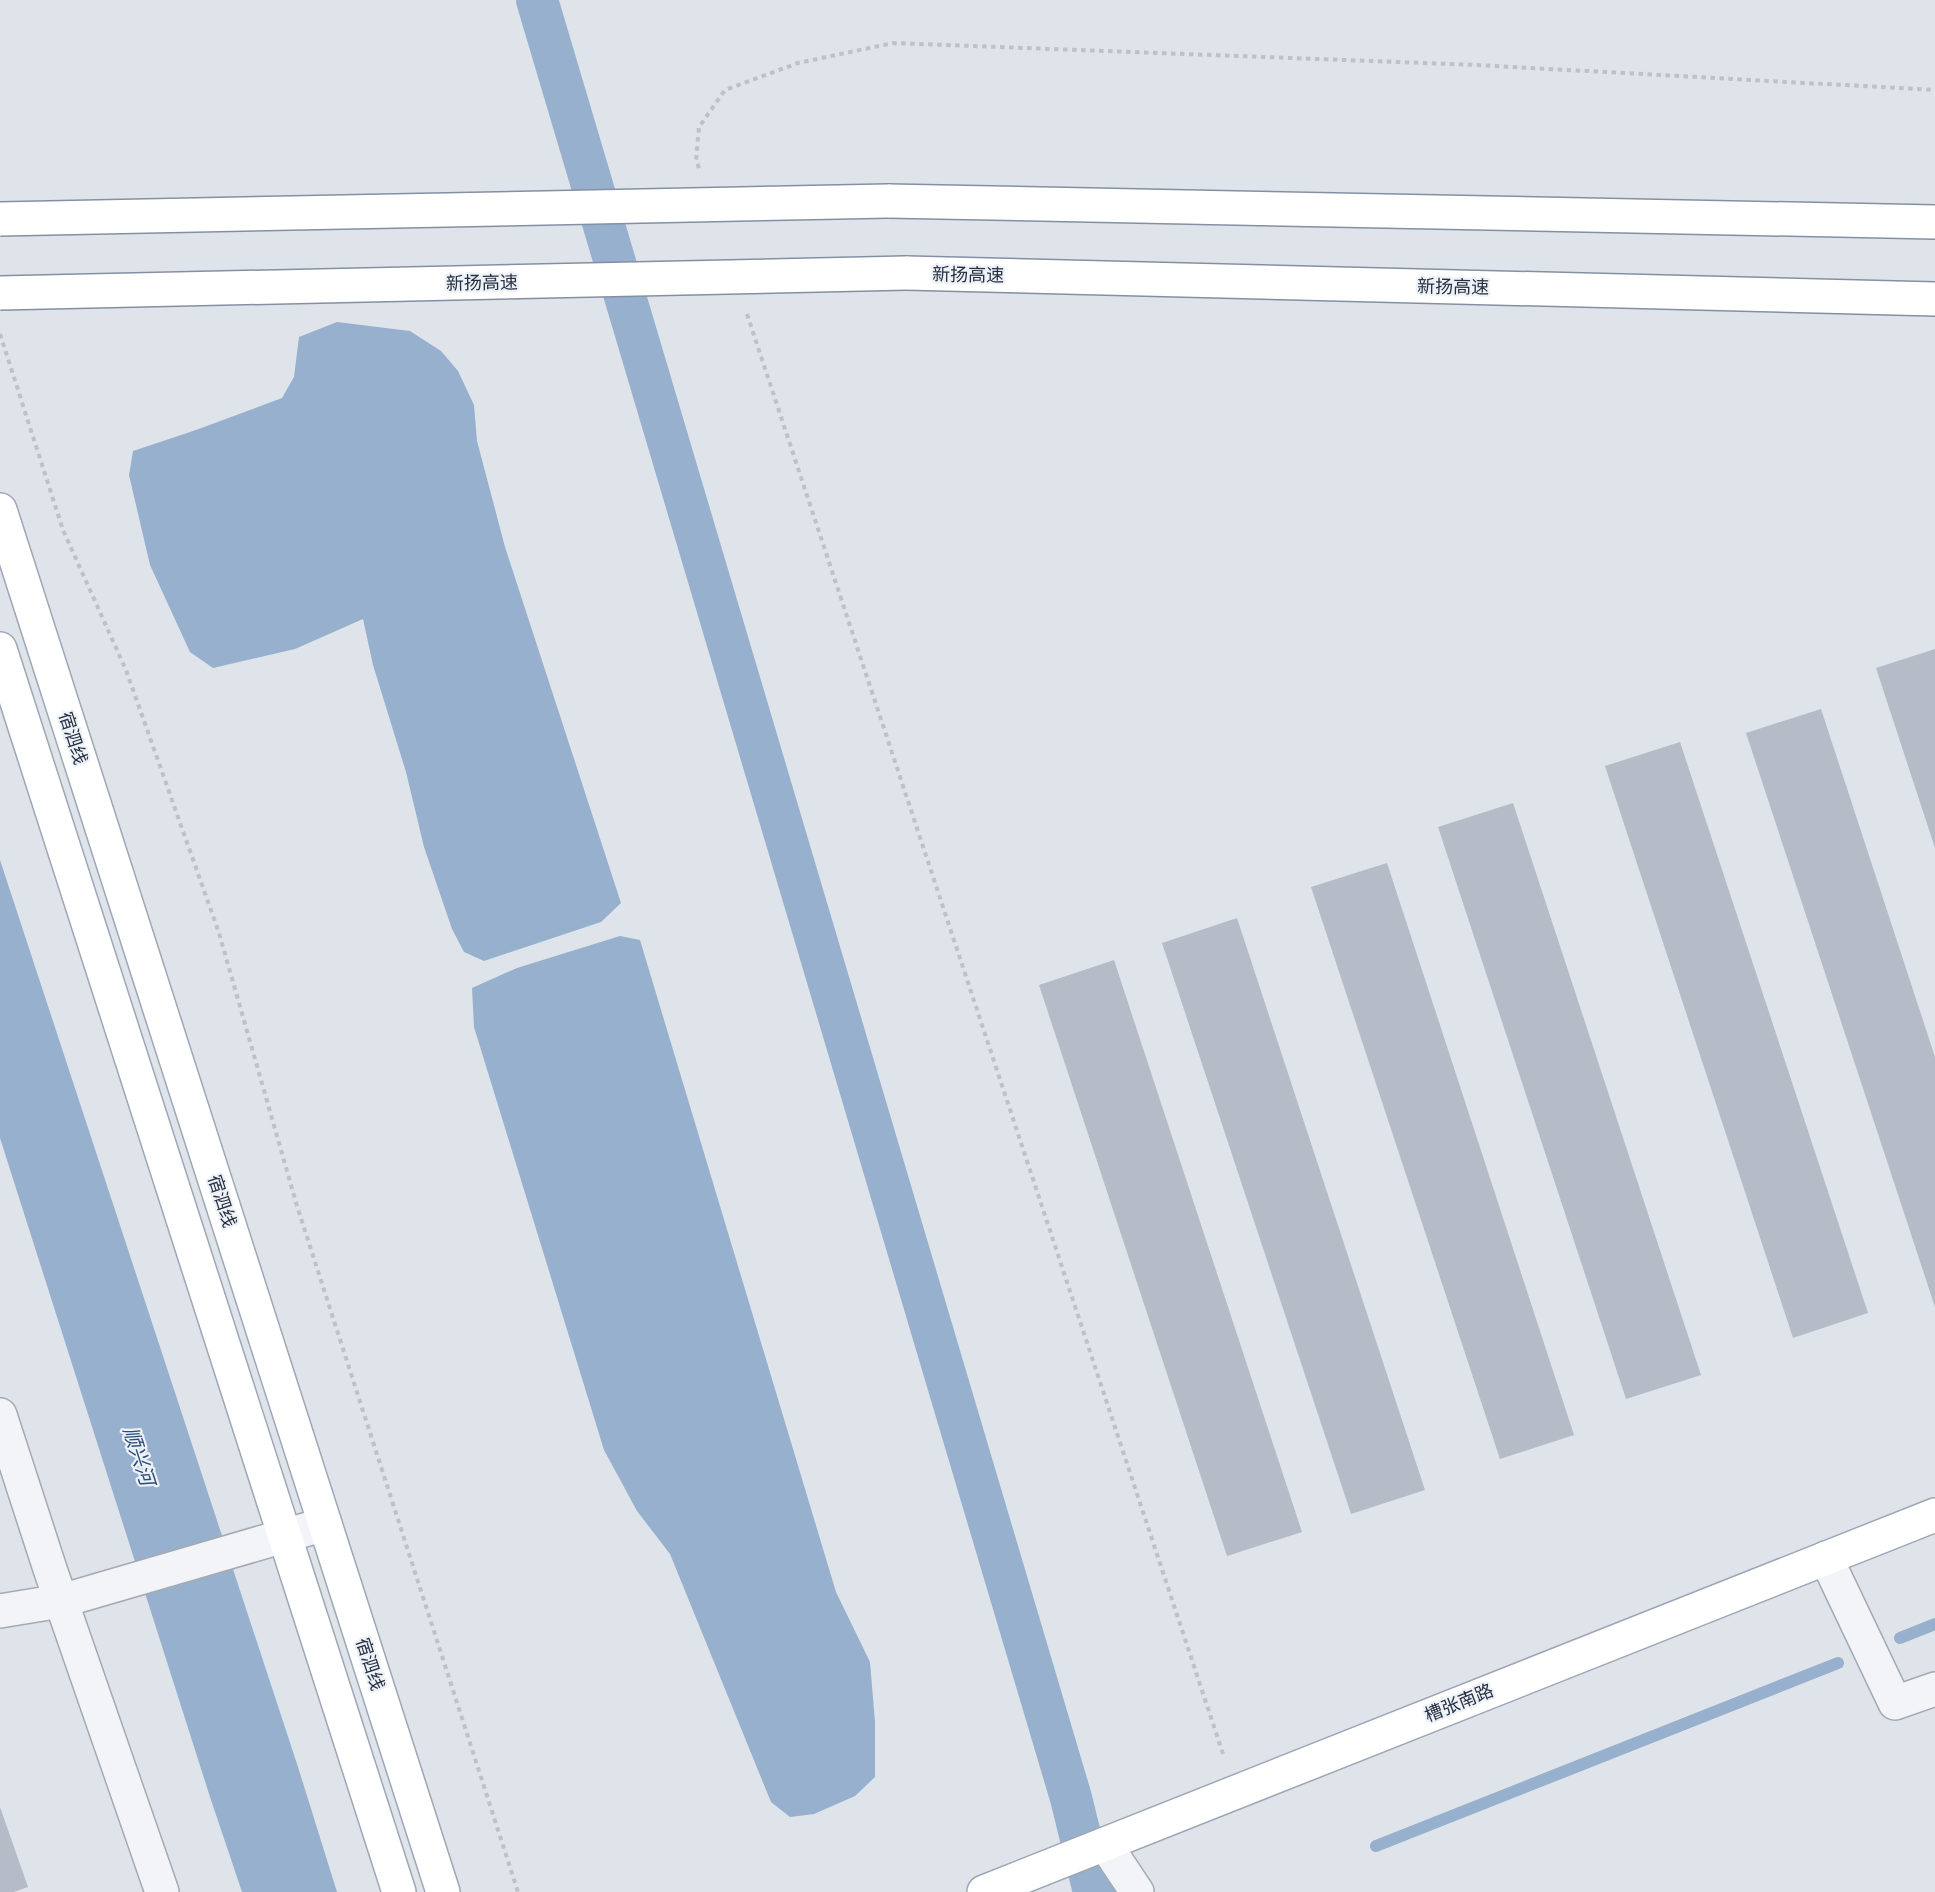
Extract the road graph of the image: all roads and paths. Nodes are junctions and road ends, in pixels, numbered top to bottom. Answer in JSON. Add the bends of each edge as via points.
{"nodes":[{"id":1,"x":1935,"y":90,"type":"edge"},
{"id":2,"x":700,"y":172,"type":"dead end"},
{"id":3,"x":0,"y":219,"type":"edge"},
{"id":4,"x":1935,"y":222,"type":"edge"},
{"id":5,"x":0,"y":293,"type":"edge"},
{"id":6,"x":1935,"y":299,"type":"edge"},
{"id":7,"x":745,"y":308,"type":"dead end"},
{"id":8,"x":0,"y":334,"type":"edge"},
{"id":9,"x":0,"y":510,"type":"edge"},
{"id":10,"x":0,"y":649,"type":"edge"},
{"id":11,"x":0,"y":1415,"type":"edge"},
{"id":12,"x":1935,"y":1515,"type":"edge"},
{"id":13,"x":325,"y":1524,"type":"junction"},
{"id":14,"x":278,"y":1538,"type":"junction"},
{"id":15,"x":1826,"y":1558,"type":"junction"},
{"id":16,"x":61,"y":1601,"type":"junction"},
{"id":17,"x":0,"y":1611,"type":"edge"},
{"id":18,"x":1935,"y":1689,"type":"edge"},
{"id":19,"x":1236,"y":1792,"type":"junction"},
{"id":20,"x":1104,"y":1844,"type":"junction"},
{"id":21,"x":993,"y":1888,"type":"edge"},
{"id":22,"x":162,"y":1892,"type":"edge"},
{"id":23,"x":399,"y":1892,"type":"edge"},
{"id":24,"x":443,"y":1892,"type":"edge"},
{"id":25,"x":518,"y":1892,"type":"edge"},
{"id":26,"x":1137,"y":1892,"type":"edge"}],
"edges":[{"from":1,"to":2,"type":"path","via":[[1477,65],[893,43],[798,63],[725,90],[699,127],[696,160]]},
{"from":3,"to":4,"type":"main road","bridge":true,"via":[[888,201]]},
{"from":5,"to":6,"type":"main road","name":"新扬高速","bridge":true,"via":[[906,273]]},
{"from":7,"to":19,"type":"path"},
{"from":8,"to":25,"type":"path","via":[[63,530],[126,670],[219,933],[297,1206]]},
{"from":9,"to":13,"type":"main road","name":"宿泗线"},
{"from":10,"to":14,"type":"main road"},
{"from":11,"to":16,"type":"street"},
{"from":12,"to":15,"type":"main road","name":"槽张南路"},
{"from":13,"to":14,"type":"street"},
{"from":13,"to":24,"type":"main road","name":"宿泗线"},
{"from":14,"to":16,"type":"street"},
{"from":14,"to":23,"type":"main road"},
{"from":15,"to":18,"type":"street","via":[[1895,1703]]},
{"from":15,"to":19,"type":"main road","name":"槽张南路"},
{"from":16,"to":17,"type":"street"},
{"from":16,"to":22,"type":"street"},
{"from":19,"to":20,"type":"main road","name":"槽张南路"},
{"from":20,"to":21,"type":"main road","name":"槽张南路"},
{"from":20,"to":26,"type":"street"}]}
